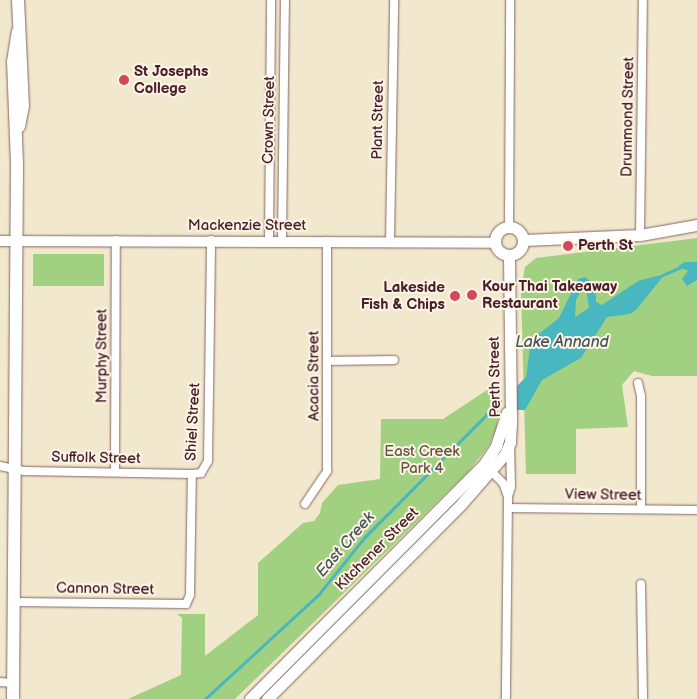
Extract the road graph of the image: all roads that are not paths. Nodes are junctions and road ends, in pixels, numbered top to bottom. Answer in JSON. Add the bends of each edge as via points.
{"nodes":[{"id":1,"x":18,"y":0,"type":"edge"},
{"id":2,"x":272,"y":0,"type":"edge"},
{"id":3,"x":284,"y":0,"type":"edge"},
{"id":4,"x":394,"y":0,"type":"edge"},
{"id":5,"x":510,"y":0,"type":"edge"},
{"id":6,"x":643,"y":0,"type":"edge"},
{"id":7,"x":697,"y":225,"type":"edge"},
{"id":8,"x":508,"y":227,"type":"junction"},
{"id":9,"x":640,"y":235,"type":"junction"},
{"id":10,"x":116,"y":240,"type":"junction"},
{"id":11,"x":211,"y":240,"type":"junction"},
{"id":12,"x":524,"y":240,"type":"junction"},
{"id":13,"x":0,"y":241,"type":"edge"},
{"id":14,"x":17,"y":241,"type":"junction"},
{"id":15,"x":269,"y":241,"type":"junction"},
{"id":16,"x":282,"y":241,"type":"junction"},
{"id":17,"x":328,"y":241,"type":"junction"},
{"id":18,"x":390,"y":241,"type":"junction"},
{"id":19,"x":494,"y":242,"type":"junction"},
{"id":20,"x":509,"y":256,"type":"junction"},
{"id":21,"x":394,"y":360,"type":"dead end"},
{"id":22,"x":328,"y":361,"type":"junction"},
{"id":23,"x":638,"y":383,"type":"dead end"},
{"id":24,"x":509,"y":409,"type":"junction"},
{"id":25,"x":510,"y":442,"type":"junction"},
{"id":26,"x":0,"y":466,"type":"edge"},
{"id":27,"x":488,"y":468,"type":"junction"},
{"id":28,"x":14,"y":469,"type":"junction"},
{"id":29,"x":115,"y":472,"type":"junction"},
{"id":30,"x":192,"y":474,"type":"junction"},
{"id":31,"x":508,"y":497,"type":"junction"},
{"id":32,"x":305,"y":504,"type":"dead end"},
{"id":33,"x":508,"y":508,"type":"junction"},
{"id":34,"x":642,"y":510,"type":"junction"},
{"id":35,"x":697,"y":510,"type":"edge"},
{"id":36,"x":641,"y":584,"type":"dead end"},
{"id":37,"x":190,"y":595,"type":"joint"},
{"id":38,"x":13,"y":602,"type":"junction"},
{"id":39,"x":6,"y":683,"type":"edge"},
{"id":40,"x":255,"y":697,"type":"edge"},
{"id":41,"x":13,"y":699,"type":"edge"},
{"id":42,"x":267,"y":699,"type":"edge"},
{"id":43,"x":506,"y":699,"type":"edge"},
{"id":44,"x":643,"y":699,"type":"edge"}],
"edges":[{"from":1,"to":14,"type":"highway","via":[[23,106],[17,139]]},
{"from":2,"to":15,"type":"street","name":"Crown Street"},
{"from":3,"to":16,"type":"street","name":"Crown Street"},
{"from":4,"to":18,"type":"street","name":"Plant Street"},
{"from":5,"to":8,"type":"street"},
{"from":6,"to":9,"type":"street","name":"Drummond Street"},
{"from":7,"to":9,"type":"main road"},
{"from":8,"to":12,"type":"main road","via":[[520,232]]},
{"from":8,"to":19,"type":"main road","via":[[498,232]]},
{"from":9,"to":12,"type":"main road"},
{"from":10,"to":11,"type":"street","name":"Mackenzie Street"},
{"from":10,"to":14,"type":"street","name":"Mackenzie Street"},
{"from":10,"to":29,"type":"street","name":"Murphy Street"},
{"from":11,"to":15,"type":"street","name":"Mackenzie Street"},
{"from":11,"to":30,"type":"street","name":"Shiel Street","via":[[208,461],[201,473]]},
{"from":12,"to":20,"type":"main road","via":[[518,252]]},
{"from":13,"to":14,"type":"street","name":"Mackenzie Street"},
{"from":14,"to":28,"type":"highway"},
{"from":15,"to":16,"type":"street","name":"Mackenzie Street"},
{"from":16,"to":17,"type":"street","name":"Mackenzie Street"},
{"from":17,"to":18,"type":"street","name":"Mackenzie Street"},
{"from":17,"to":22,"type":"street","name":"Acacia Street"},
{"from":18,"to":19,"type":"street","name":"Mackenzie Street"},
{"from":19,"to":20,"type":"main road","via":[[501,254]]},
{"from":20,"to":24,"type":"main road","name":"Perth Street"},
{"from":21,"to":22,"type":"street"},
{"from":22,"to":32,"type":"street","name":"Acacia Street","via":[[327,471]]},
{"from":23,"to":34,"type":"street","via":[[641,396]]},
{"from":24,"to":25,"type":"main road","name":"Perth Street"},
{"from":24,"to":27,"type":"main road","name":"Kitchener Street"},
{"from":25,"to":27,"type":"main road","name":"Kitchener Street"},
{"from":25,"to":31,"type":"street","name":"Perth Street","via":[[511,487]]},
{"from":26,"to":28,"type":"street","name":"Suffolk Street"},
{"from":27,"to":31,"type":"street","name":"Perth Street","via":[[503,483]]},
{"from":27,"to":40,"type":"main road","name":"Kitchener Street"},
{"from":27,"to":42,"type":"main road","name":"Kitchener Street"},
{"from":28,"to":29,"type":"street","name":"Suffolk Street"},
{"from":28,"to":38,"type":"highway"},
{"from":29,"to":30,"type":"street","name":"Suffolk Street"},
{"from":30,"to":37,"type":"street","name":"Shiel Street"},
{"from":31,"to":33,"type":"street","name":"Perth Street"},
{"from":33,"to":34,"type":"street","name":"View Street"},
{"from":33,"to":43,"type":"street","name":"Perth Street"},
{"from":34,"to":35,"type":"street","name":"View Street"},
{"from":36,"to":44,"type":"street"},
{"from":37,"to":38,"type":"street","name":"Cannon Street","via":[[186,604]]},
{"from":38,"to":39,"type":"highway"},
{"from":39,"to":41,"type":"highway"}]}
